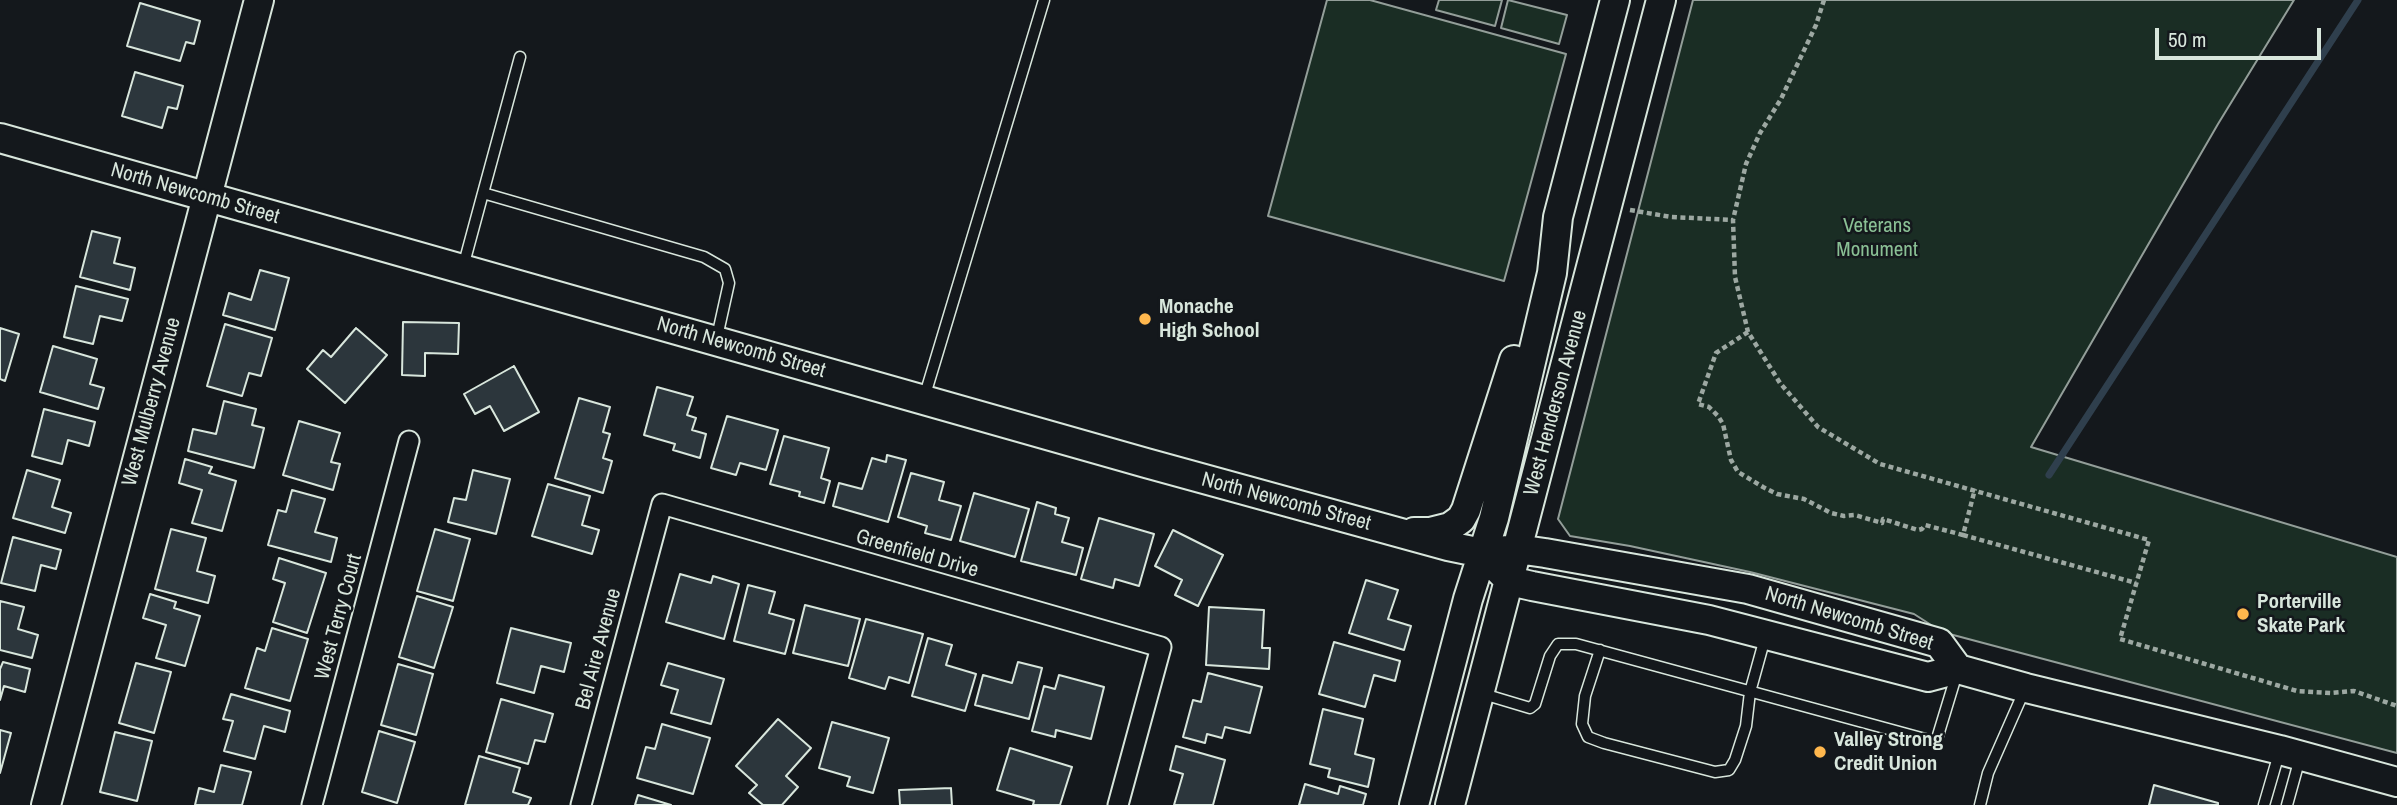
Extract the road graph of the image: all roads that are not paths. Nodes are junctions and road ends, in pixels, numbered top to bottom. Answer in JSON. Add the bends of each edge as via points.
{"nodes":[{"id":1,"x":259,"y":0,"type":"edge"},
{"id":2,"x":1044,"y":0,"type":"edge"},
{"id":3,"x":1615,"y":0,"type":"edge"},
{"id":4,"x":1661,"y":0,"type":"edge"},
{"id":5,"x":520,"y":57,"type":"dead end"},
{"id":6,"x":0,"y":138,"type":"edge"},
{"id":7,"x":483,"y":192,"type":"junction"},
{"id":8,"x":206,"y":197,"type":"junction"},
{"id":9,"x":1558,"y":217,"type":"junction"},
{"id":10,"x":462,"y":269,"type":"junction"},
{"id":11,"x":716,"y":341,"type":"junction"},
{"id":12,"x":924,"y":400,"type":"junction"},
{"id":13,"x":409,"y":440,"type":"dead end"},
{"id":14,"x":662,"y":504,"type":"joint"},
{"id":15,"x":1398,"y":532,"type":"junction"},
{"id":16,"x":1517,"y":549,"type":"junction"},
{"id":17,"x":1482,"y":553,"type":"junction"},
{"id":18,"x":1510,"y":580,"type":"junction"},
{"id":19,"x":1903,"y":632,"type":"junction"},
{"id":20,"x":1766,"y":635,"type":"junction"},
{"id":21,"x":1600,"y":650,"type":"junction"},
{"id":22,"x":1958,"y":669,"type":"junction"},
{"id":23,"x":2026,"y":688,"type":"junction"},
{"id":24,"x":1750,"y":692,"type":"junction"},
{"id":25,"x":1480,"y":693,"type":"junction"},
{"id":26,"x":2290,"y":753,"type":"junction"},
{"id":27,"x":2397,"y":782,"type":"edge"},
{"id":28,"x":46,"y":805,"type":"edge"},
{"id":29,"x":312,"y":805,"type":"edge"},
{"id":30,"x":581,"y":805,"type":"edge"},
{"id":31,"x":1118,"y":805,"type":"edge"},
{"id":32,"x":1413,"y":805,"type":"edge"},
{"id":33,"x":1450,"y":805,"type":"edge"},
{"id":34,"x":1980,"y":805,"type":"edge"},
{"id":35,"x":2264,"y":805,"type":"edge"},
{"id":36,"x":2287,"y":805,"type":"edge"}],
"edges":[{"from":1,"to":8,"type":"main road","name":"West Mulberry Avenue"},
{"from":2,"to":12,"type":"lane"},
{"from":3,"to":9,"type":"main road","name":"West Henderson Avenue"},
{"from":4,"to":16,"type":"main road","name":"West Henderson Avenue"},
{"from":5,"to":7,"type":"lane"},
{"from":6,"to":8,"type":"main road","name":"North Newcomb Street"},
{"from":7,"to":10,"type":"lane"},
{"from":7,"to":11,"type":"lane","via":[[704,257],[725,269],[729,283]]},
{"from":8,"to":10,"type":"main road","name":"North Newcomb Street"},
{"from":8,"to":28,"type":"main road","name":"West Mulberry Avenue"},
{"from":9,"to":15,"type":"main road","via":[[1466,510],[1450,527]]},
{"from":9,"to":17,"type":"main road","name":"West Henderson Avenue","via":[[1552,273]]},
{"from":10,"to":11,"type":"main road","name":"North Newcomb Street"},
{"from":11,"to":12,"type":"main road","name":"North Newcomb Street"},
{"from":12,"to":15,"type":"main road","name":"North Newcomb Street"},
{"from":13,"to":29,"type":"street","name":"West Terry Court"},
{"from":14,"to":30,"type":"street","name":"Bel Aire Avenue"},
{"from":14,"to":31,"type":"street","name":"Greenfield Drive","via":[[1161,648]]},
{"from":15,"to":17,"type":"main road","name":"North Newcomb Street"},
{"from":16,"to":17,"type":"main road","name":"North Newcomb Street"},
{"from":16,"to":18,"type":"main road","name":"West Henderson Avenue"},
{"from":16,"to":19,"type":"main road","name":"North Newcomb Street","via":[[1748,589]]},
{"from":17,"to":18,"type":"main road","name":"North Newcomb Street"},
{"from":17,"to":32,"type":"main road","name":"West Henderson Avenue"},
{"from":18,"to":20,"type":"main road","name":"North Newcomb Street"},
{"from":18,"to":25,"type":"main road","name":"West Henderson Avenue"},
{"from":19,"to":20,"type":"main road","via":[[1861,639],[1801,625]]},
{"from":19,"to":22,"type":"main road","name":"North Newcomb Street","via":[[1938,643]]},
{"from":20,"to":22,"type":"main road","name":"North Newcomb Street","via":[[1928,677]]},
{"from":20,"to":24,"type":"lane"},
{"from":21,"to":24,"type":"lane"},
{"from":21,"to":24,"type":"lane","via":[[1581,724],[1588,737],[1604,743],[1715,772],[1728,770],[1746,726]]},
{"from":21,"to":25,"type":"lane","via":[[1576,643],[1558,644],[1530,708]]},
{"from":22,"to":23,"type":"main road","name":"North Newcomb Street"},
{"from":22,"to":24,"type":"lane","via":[[1936,742]]},
{"from":23,"to":26,"type":"main road","name":"North Newcomb Street"},
{"from":23,"to":34,"type":"lane","via":[[1988,772]]},
{"from":25,"to":33,"type":"main road","name":"West Henderson Avenue"},
{"from":26,"to":27,"type":"main road","name":"North Newcomb Street"},
{"from":26,"to":35,"type":"lane"},
{"from":26,"to":36,"type":"lane"}]}
